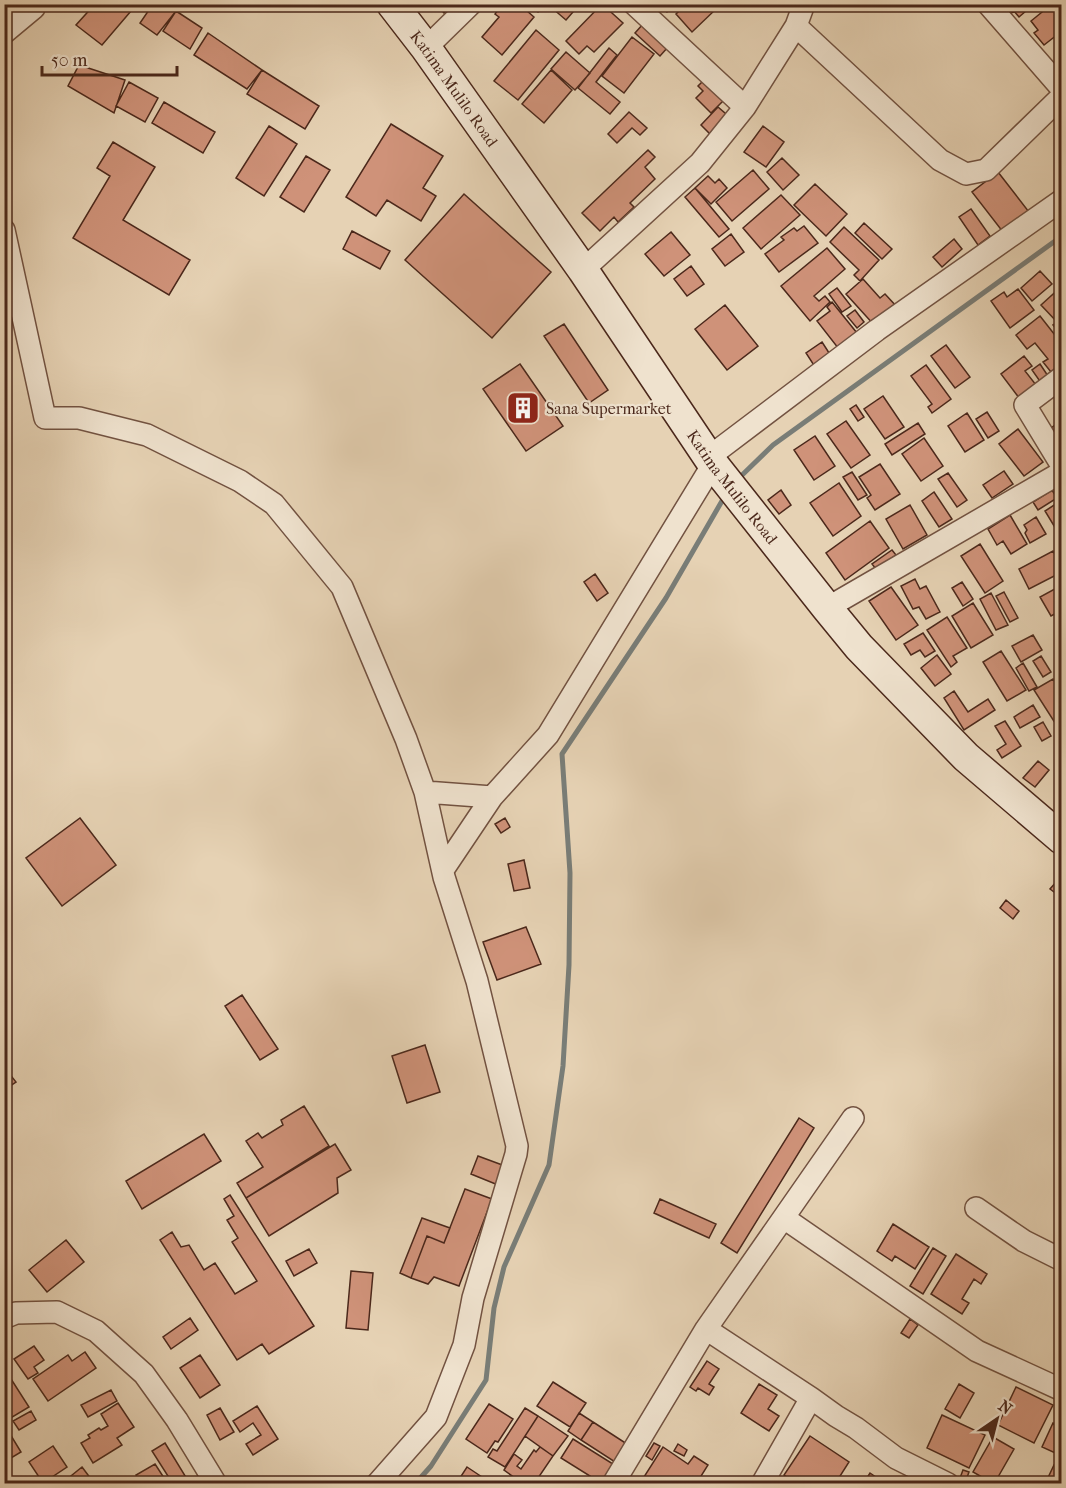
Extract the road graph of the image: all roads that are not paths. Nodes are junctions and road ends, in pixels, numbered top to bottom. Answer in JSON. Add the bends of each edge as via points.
{"nodes":[{"id":1,"x":392,"y":4,"type":"edge"},
{"id":2,"x":471,"y":4,"type":"edge"},
{"id":3,"x":634,"y":4,"type":"edge"},
{"id":4,"x":804,"y":4,"type":"edge"},
{"id":5,"x":988,"y":4,"type":"edge"},
{"id":6,"x":33,"y":8,"type":"dead end"},
{"id":7,"x":796,"y":26,"type":"junction"},
{"id":8,"x":4,"y":33,"type":"edge"},
{"id":9,"x":426,"y":48,"type":"junction"},
{"id":10,"x":1062,"y":89,"type":"edge"},
{"id":11,"x":1062,"y":96,"type":"edge"},
{"id":12,"x":745,"y":107,"type":"junction"},
{"id":13,"x":1062,"y":200,"type":"edge"},
{"id":14,"x":4,"y":230,"type":"edge"},
{"id":15,"x":583,"y":270,"type":"junction"},
{"id":16,"x":1062,"y":377,"type":"edge"},
{"id":17,"x":1062,"y":466,"type":"edge"},
{"id":18,"x":1062,"y":472,"type":"edge"},
{"id":19,"x":721,"y":473,"type":"junction"},
{"id":20,"x":827,"y":608,"type":"junction"},
{"id":21,"x":425,"y":792,"type":"junction"},
{"id":22,"x":492,"y":797,"type":"junction"},
{"id":23,"x":1062,"y":839,"type":"edge"},
{"id":24,"x":442,"y":870,"type":"junction"},
{"id":25,"x":853,"y":1118,"type":"dead end"},
{"id":26,"x":976,"y":1208,"type":"dead end"},
{"id":27,"x":784,"y":1218,"type":"junction"},
{"id":28,"x":1062,"y":1260,"type":"edge"},
{"id":29,"x":4,"y":1318,"type":"edge"},
{"id":30,"x":706,"y":1329,"type":"junction"},
{"id":31,"x":1062,"y":1390,"type":"edge"},
{"id":32,"x":811,"y":1398,"type":"junction"},
{"id":33,"x":216,"y":1484,"type":"edge"},
{"id":34,"x":377,"y":1484,"type":"edge"},
{"id":35,"x":613,"y":1484,"type":"edge"},
{"id":36,"x":762,"y":1484,"type":"edge"},
{"id":37,"x":948,"y":1484,"type":"edge"}],
"edges":[{"from":1,"to":9,"type":"main road","name":"Katima Mulilo Road"},
{"from":2,"to":9,"type":"street"},
{"from":3,"to":12,"type":"street"},
{"from":4,"to":7,"type":"street"},
{"from":5,"to":10,"type":"street"},
{"from":6,"to":8,"type":"street"},
{"from":7,"to":11,"type":"street","via":[[940,160],[966,174],[986,170]]},
{"from":7,"to":12,"type":"street"},
{"from":9,"to":15,"type":"main road","name":"Katima Mulilo Road"},
{"from":12,"to":15,"type":"street","via":[[700,163]]},
{"from":13,"to":19,"type":"street","via":[[877,330]]},
{"from":14,"to":21,"type":"street","via":[[45,418],[79,418],[147,435],[240,481],[274,504],[342,587]]},
{"from":15,"to":19,"type":"main road","name":"Katima Mulilo Road"},
{"from":16,"to":17,"type":"street","via":[[1025,405]]},
{"from":18,"to":20,"type":"street"},
{"from":19,"to":20,"type":"main road","name":"Katima Mulilo Road"},
{"from":19,"to":22,"type":"street","via":[[548,735]]},
{"from":20,"to":23,"type":"main road","name":"Katima Mulilo Road","via":[[859,647],[966,757]]},
{"from":21,"to":22,"type":"street"},
{"from":21,"to":24,"type":"street"},
{"from":22,"to":24,"type":"street"},
{"from":24,"to":34,"type":"street","via":[[477,981],[517,1146],[473,1298],[464,1345],[436,1417]]},
{"from":25,"to":27,"type":"street"},
{"from":26,"to":28,"type":"street","via":[[1024,1241]]},
{"from":27,"to":30,"type":"street"},
{"from":27,"to":31,"type":"street","via":[[977,1351]]},
{"from":29,"to":33,"type":"street","via":[[16,1313],[57,1312],[96,1331],[144,1374]]},
{"from":30,"to":32,"type":"street"},
{"from":30,"to":35,"type":"street"},
{"from":32,"to":36,"type":"street"},
{"from":32,"to":37,"type":"street","via":[[896,1458]]}]}
